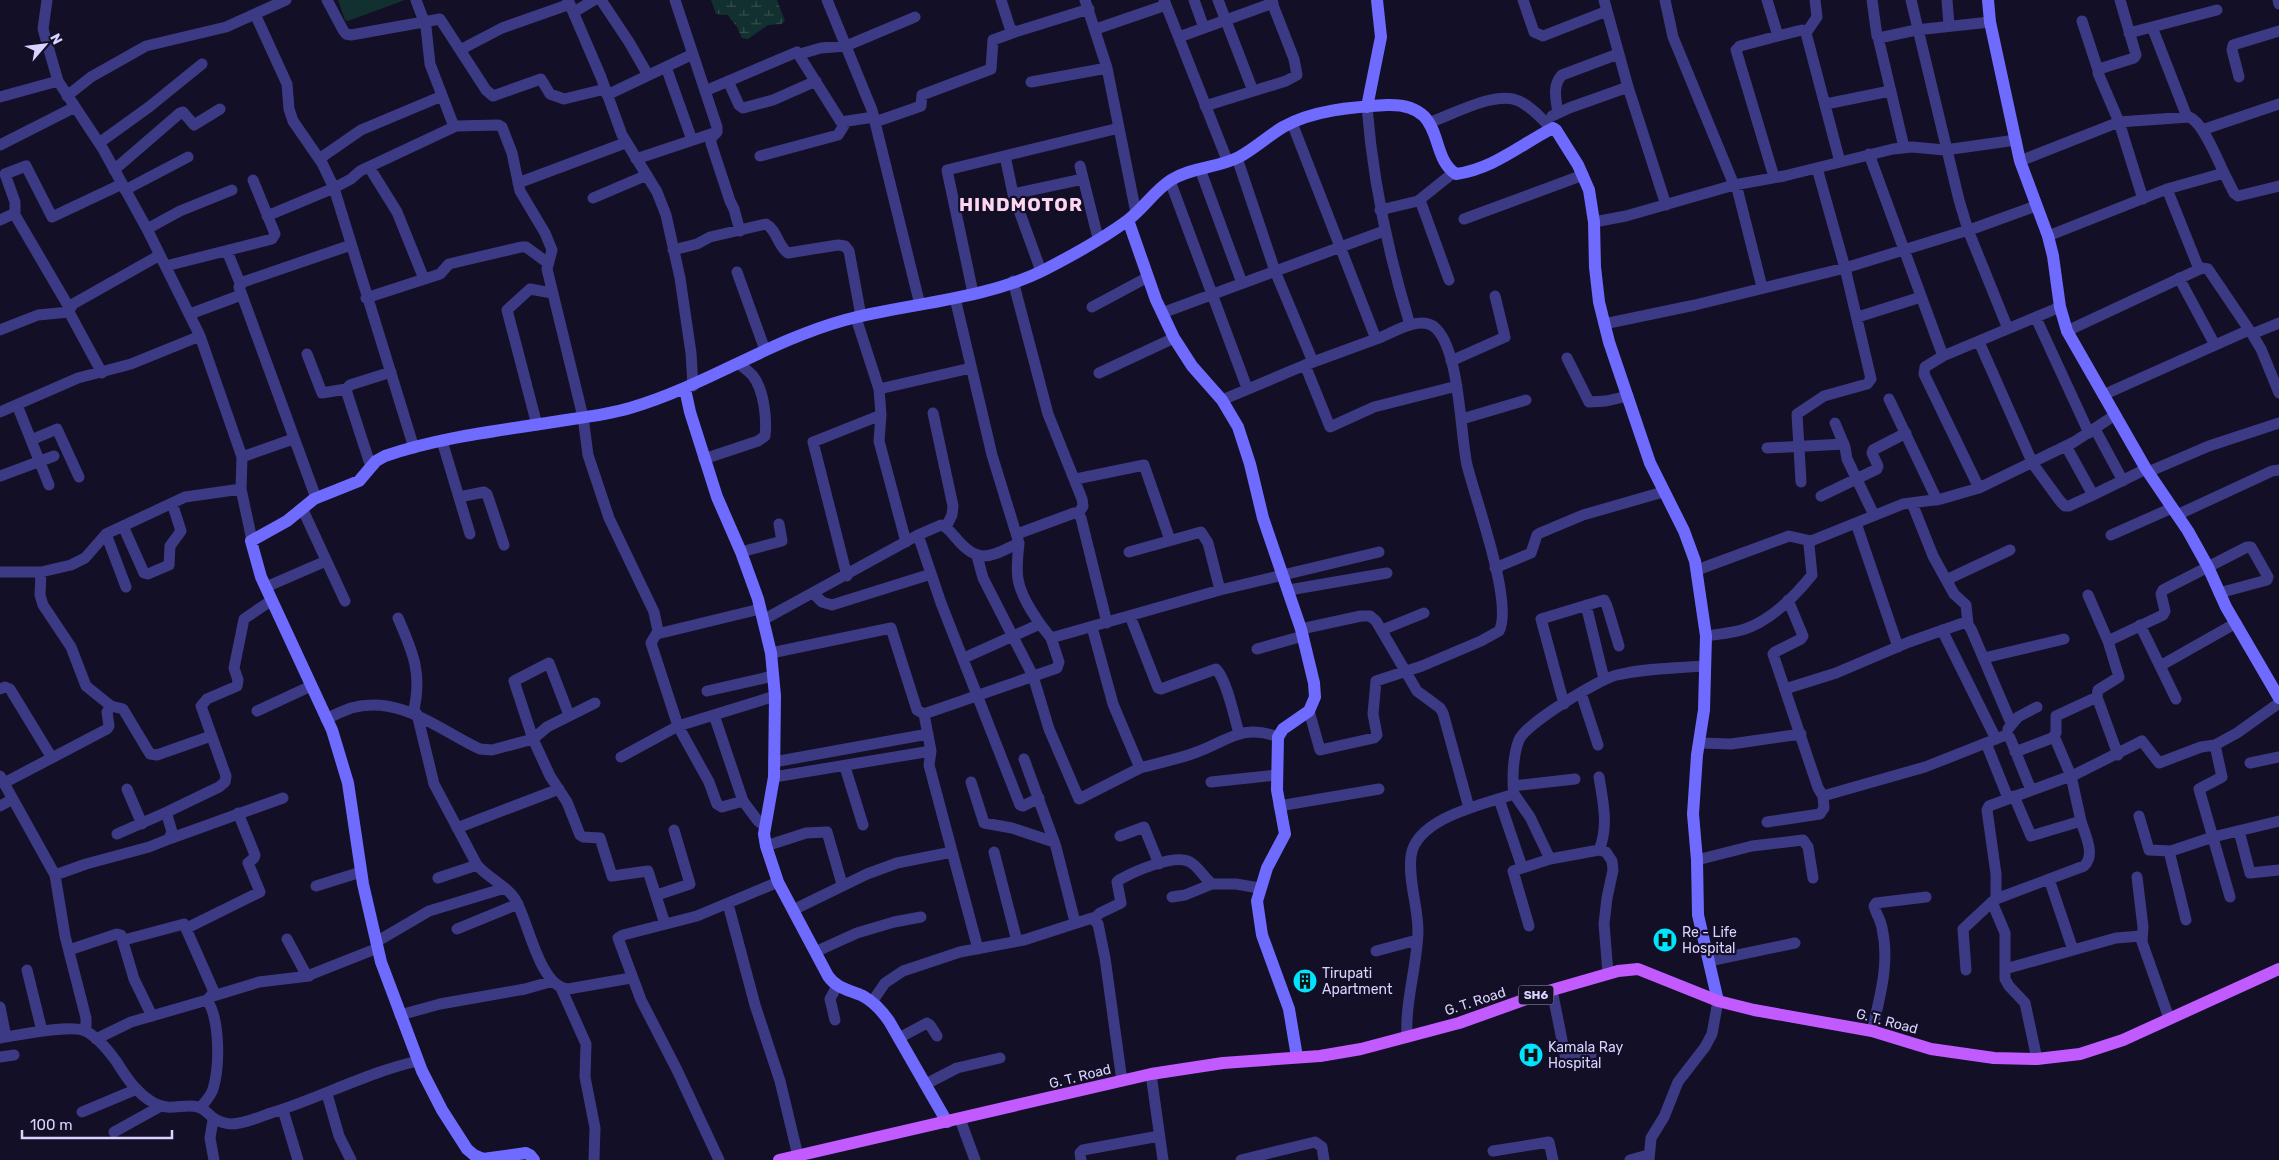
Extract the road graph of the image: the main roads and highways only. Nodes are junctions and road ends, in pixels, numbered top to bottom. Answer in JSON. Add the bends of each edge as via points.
{"nodes":[{"id":1,"x":2279,"y":969,"type":"edge"},
{"id":2,"x":780,"y":1160,"type":"edge"}],
"edges":[{"from":1,"to":2,"type":"main road","name":"G. T. Road","number":"SH6","via":[[2123,1040],[2080,1054],[2037,1059],[1953,1053],[1872,1031],[1754,1010],[1718,1000],[1638,969],[1608,973],[1459,1023],[1343,1053],[1223,1063],[1152,1074]]}]}
